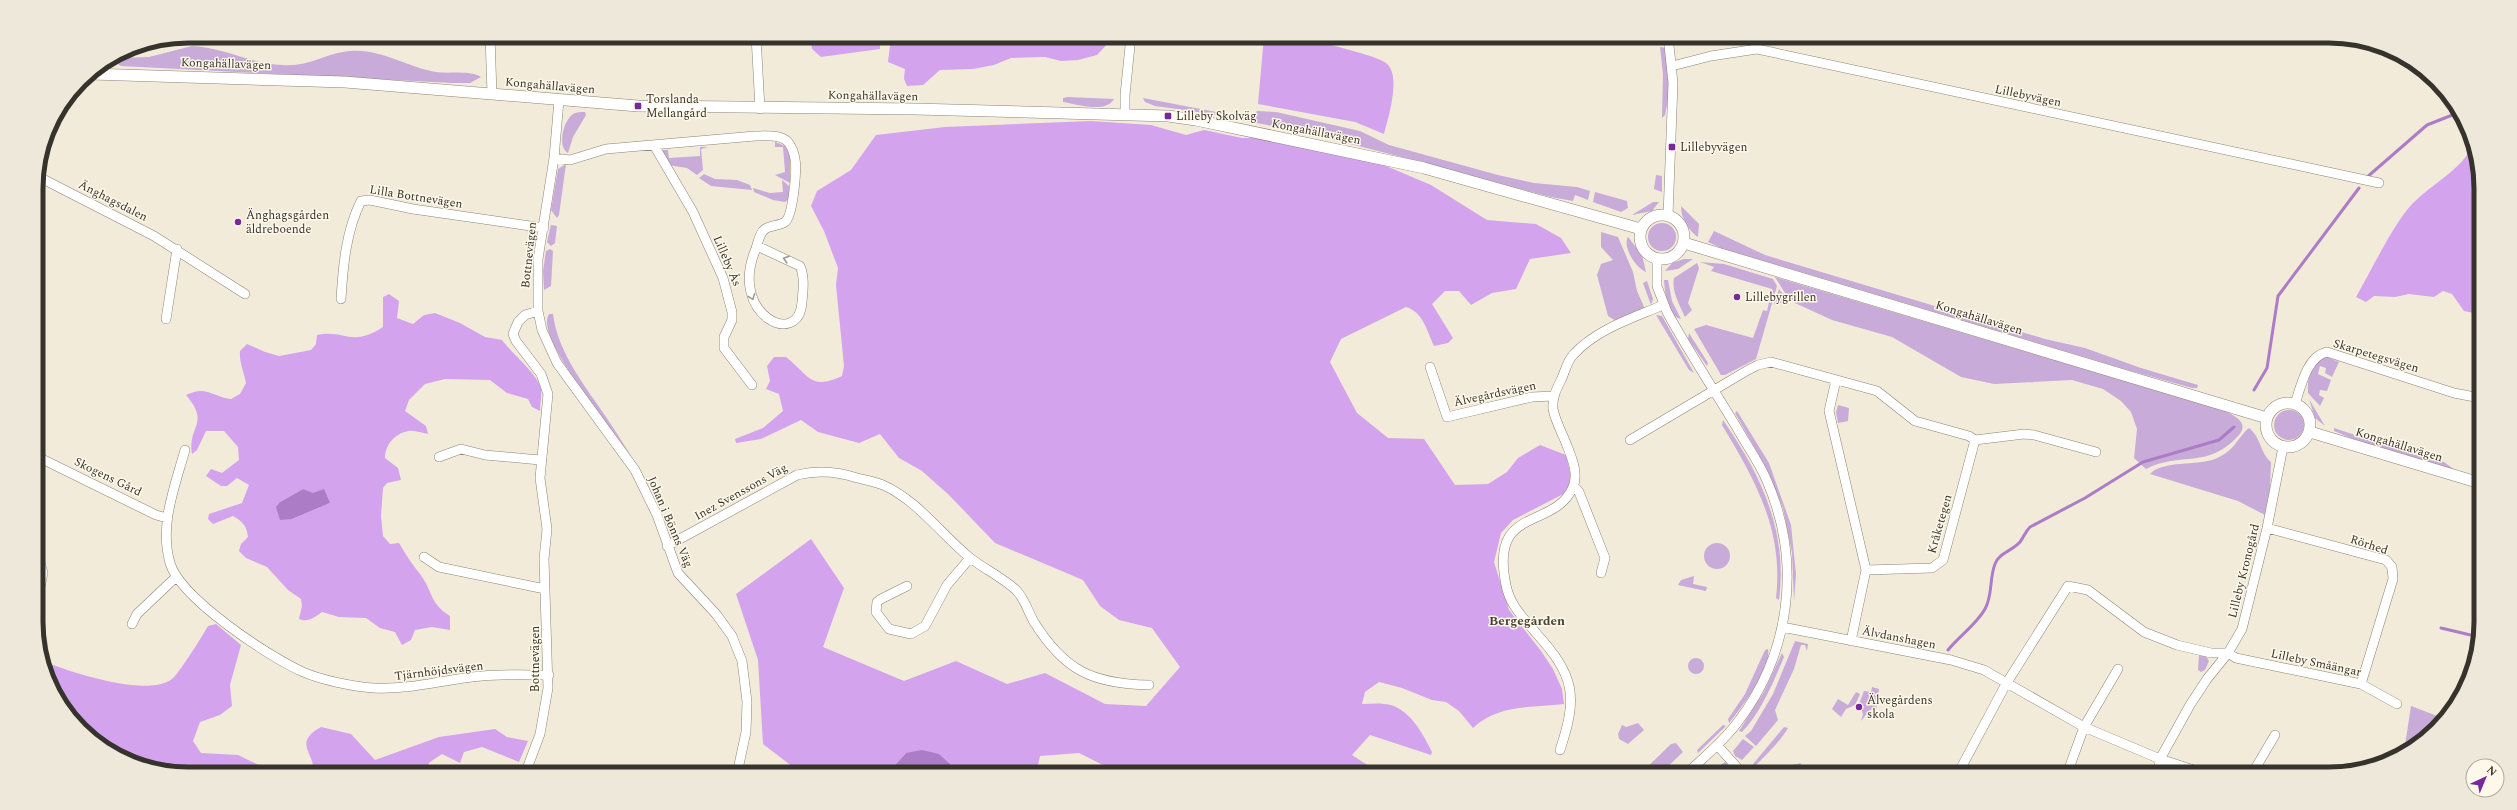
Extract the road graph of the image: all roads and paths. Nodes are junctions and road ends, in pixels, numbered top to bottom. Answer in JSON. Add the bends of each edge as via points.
{"nodes":[{"id":1,"x":490,"y":43,"type":"edge"},
{"id":2,"x":756,"y":43,"type":"edge"},
{"id":3,"x":1130,"y":43,"type":"edge"},
{"id":4,"x":1669,"y":43,"type":"edge"},
{"id":5,"x":1672,"y":66,"type":"junction"},
{"id":6,"x":101,"y":72,"type":"edge"},
{"id":7,"x":492,"y":94,"type":"junction"},
{"id":8,"x":559,"y":100,"type":"junction"},
{"id":9,"x":760,"y":109,"type":"junction"},
{"id":10,"x":1125,"y":115,"type":"junction"},
{"id":11,"x":655,"y":146,"type":"junction"},
{"id":12,"x":554,"y":158,"type":"junction"},
{"id":13,"x":43,"y":179,"type":"edge"},
{"id":14,"x":2379,"y":183,"type":"dead end"},
{"id":15,"x":1668,"y":216,"type":"junction"},
{"id":16,"x":544,"y":228,"type":"junction"},
{"id":17,"x":1641,"y":229,"type":"junction"},
{"id":18,"x":1684,"y":243,"type":"junction"},
{"id":19,"x":757,"y":246,"type":"junction"},
{"id":20,"x":177,"y":249,"type":"junction"},
{"id":21,"x":1657,"y":259,"type":"junction"},
{"id":22,"x":245,"y":294,"type":"dead end"},
{"id":23,"x":341,"y":299,"type":"dead end"},
{"id":24,"x":1664,"y":305,"type":"junction"},
{"id":25,"x":538,"y":311,"type":"junction"},
{"id":26,"x":166,"y":319,"type":"dead end"},
{"id":27,"x":1430,"y":367,"type":"dead end"},
{"id":28,"x":1836,"y":380,"type":"junction"},
{"id":29,"x":752,"y":386,"type":"dead end"},
{"id":30,"x":1714,"y":391,"type":"junction"},
{"id":31,"x":1553,"y":396,"type":"junction"},
{"id":32,"x":2474,"y":397,"type":"edge"},
{"id":33,"x":2295,"y":404,"type":"junction"},
{"id":34,"x":2267,"y":418,"type":"junction"},
{"id":35,"x":2310,"y":432,"type":"junction"},
{"id":36,"x":1630,"y":440,"type":"dead end"},
{"id":37,"x":1974,"y":440,"type":"junction"},
{"id":38,"x":2283,"y":447,"type":"junction"},
{"id":39,"x":185,"y":450,"type":"dead end"},
{"id":40,"x":2096,"y":452,"type":"dead end"},
{"id":41,"x":439,"y":457,"type":"dead end"},
{"id":42,"x":43,"y":459,"type":"edge"},
{"id":43,"x":540,"y":460,"type":"junction"},
{"id":44,"x":2474,"y":481,"type":"edge"},
{"id":45,"x":1574,"y":486,"type":"junction"},
{"id":46,"x":167,"y":518,"type":"junction"},
{"id":47,"x":2267,"y":528,"type":"junction"},
{"id":48,"x":667,"y":546,"type":"junction"},
{"id":49,"x":424,"y":557,"type":"dead end"},
{"id":50,"x":970,"y":558,"type":"junction"},
{"id":51,"x":1866,"y":570,"type":"junction"},
{"id":52,"x":1601,"y":572,"type":"dead end"},
{"id":53,"x":176,"y":577,"type":"junction"},
{"id":54,"x":907,"y":586,"type":"dead end"},
{"id":55,"x":545,"y":589,"type":"junction"},
{"id":56,"x":132,"y":624,"type":"dead end"},
{"id":57,"x":1782,"y":627,"type":"junction"},
{"id":58,"x":1851,"y":641,"type":"junction"},
{"id":59,"x":2228,"y":653,"type":"junction"},
{"id":60,"x":2118,"y":669,"type":"dead end"},
{"id":61,"x":549,"y":675,"type":"junction"},
{"id":62,"x":2006,"y":684,"type":"junction"},
{"id":63,"x":2361,"y":684,"type":"junction"},
{"id":64,"x":1149,"y":685,"type":"dead end"},
{"id":65,"x":2397,"y":704,"type":"dead end"},
{"id":66,"x":2084,"y":727,"type":"junction"},
{"id":67,"x":2275,"y":735,"type":"dead end"},
{"id":68,"x":1717,"y":745,"type":"junction"},
{"id":69,"x":1560,"y":750,"type":"dead end"},
{"id":70,"x":2160,"y":759,"type":"junction"},
{"id":71,"x":1962,"y":766,"type":"dead end"},
{"id":72,"x":528,"y":767,"type":"edge"},
{"id":73,"x":738,"y":767,"type":"edge"},
{"id":74,"x":1693,"y":767,"type":"edge"},
{"id":75,"x":1737,"y":767,"type":"edge"},
{"id":76,"x":2070,"y":767,"type":"edge"},
{"id":77,"x":2159,"y":767,"type":"edge"},
{"id":78,"x":2185,"y":767,"type":"edge"},
{"id":79,"x":2256,"y":767,"type":"edge"}],
"edges":[{"from":1,"to":7,"type":"street"},
{"from":2,"to":9,"type":"street"},
{"from":3,"to":10,"type":"street","via":[[1124,95]]},
{"from":4,"to":5,"type":"street"},
{"from":5,"to":14,"type":"street","name":"Lillebyvägen","via":[[1757,49]]},
{"from":5,"to":15,"type":"street","via":[[1672,147]]},
{"from":6,"to":7,"type":"street","name":"Kongahällavägen","via":[[283,79]]},
{"from":7,"to":8,"type":"street","name":"Kongahällavägen"},
{"from":8,"to":9,"type":"street","name":"Kongahällavägen","via":[[638,106]]},
{"from":8,"to":12,"type":"street","name":"Bottnevägen"},
{"from":9,"to":10,"type":"street","name":"Kongahällavägen","via":[[915,109]]},
{"from":10,"to":17,"type":"street","name":"Kongahällavägen","via":[[1196,120],[1372,156],[1440,172]]},
{"from":11,"to":12,"type":"street","name":"Lilleby Ås","via":[[606,149],[570,160]]},
{"from":11,"to":19,"type":"street","name":"Lilleby Ås","via":[[755,136],[776,136],[788,142],[796,160],[790,216],[785,222],[764,230]]},
{"from":11,"to":29,"type":"street","name":"Lilleby Ås","via":[[693,212],[723,278],[732,312],[732,320],[724,337],[724,348]]},
{"from":12,"to":16,"type":"street","name":"Bottnevägen"},
{"from":13,"to":20,"type":"street","name":"Änghagsdalen"},
{"from":15,"to":17,"type":"street","via":[[1652,217]]},
{"from":15,"to":18,"type":"street","via":[[1682,226]]},
{"from":16,"to":23,"type":"street","name":"Lilla Bottnevägen","via":[[413,209],[370,200],[361,201],[351,228],[343,264]]},
{"from":16,"to":25,"type":"street","name":"Bottnevägen","via":[[538,259]]},
{"from":17,"to":21,"type":"street","via":[[1640,240],[1644,250]]},
{"from":18,"to":21,"type":"street","via":[[1674,257]]},
{"from":18,"to":34,"type":"street","name":"Kongahällavägen"},
{"from":19,"to":19,"type":"street","name":"Lilleby Ås","one_way":true,"via":[[748,275],[751,296],[767,318],[782,325],[790,323],[801,313],[803,280],[800,266]]},
{"from":20,"to":22,"type":"street","name":"Änghagsdalen"},
{"from":20,"to":26,"type":"street"},
{"from":21,"to":24,"type":"street","via":[[1657,286]]},
{"from":24,"to":30,"type":"street"},
{"from":24,"to":31,"type":"street","name":"Älvegårdsvägen","via":[[1607,329],[1573,354]]},
{"from":25,"to":43,"type":"street","name":"Bottnevägen","via":[[531,311],[522,318],[514,328],[514,334],[516,341],[542,374],[548,394],[548,411]]},
{"from":25,"to":48,"type":"street","name":"Johan i Bönns Väg","via":[[549,348],[568,379],[606,427],[634,470],[657,515]]},
{"from":27,"to":31,"type":"street","name":"Älvegårdsvägen","via":[[1447,417],[1532,397]]},
{"from":28,"to":30,"type":"street","via":[[1772,362],[1758,365]]},
{"from":28,"to":37,"type":"street","via":[[1878,391],[1915,421],[1969,436]]},
{"from":28,"to":51,"type":"street","via":[[1829,411]]},
{"from":30,"to":36,"type":"street"},
{"from":30,"to":57,"type":"street","via":[[1759,464],[1780,516],[1787,560],[1787,593]]},
{"from":31,"to":45,"type":"street","name":"Älvegårdsvägen","via":[[1553,410],[1574,462]]},
{"from":32,"to":33,"type":"street","name":"Skarpetegsvägen","via":[[2454,393],[2327,352],[2316,356],[2310,364]]},
{"from":33,"to":34,"type":"street","via":[[2278,405]]},
{"from":33,"to":35,"type":"street","via":[[2308,415]]},
{"from":34,"to":38,"type":"street","via":[[2268,436]]},
{"from":35,"to":38,"type":"street","via":[[2299,445]]},
{"from":35,"to":44,"type":"street","name":"Kongahällavägen"},
{"from":37,"to":40,"type":"street","via":[[2024,434]]},
{"from":37,"to":51,"type":"street","name":"Kråketegen","via":[[1943,560],[1932,568]]},
{"from":38,"to":47,"type":"street","name":"Lilleby Kronogård"},
{"from":39,"to":46,"type":"street","name":"Tjärnhöjdsvägen"},
{"from":41,"to":43,"type":"street","via":[[461,449],[486,455]]},
{"from":42,"to":46,"type":"street","name":"Skogens Gård"},
{"from":43,"to":55,"type":"street","name":"Bottnevägen","via":[[547,530],[544,559]]},
{"from":45,"to":52,"type":"street","name":"Älvegårdsvägen","via":[[1579,492],[1605,558]]},
{"from":45,"to":69,"type":"street","via":[[1557,505],[1511,532],[1503,562],[1510,600],[1518,614],[1537,633],[1563,667],[1569,682],[1572,705]]},
{"from":46,"to":53,"type":"street","name":"Tjärnhöjdsvägen","via":[[170,562]]},
{"from":47,"to":59,"type":"street","name":"Lilleby Kronogård","via":[[2242,629]]},
{"from":47,"to":63,"type":"street","name":"Rörhed","via":[[2386,560],[2392,567],[2393,579]]},
{"from":48,"to":50,"type":"street","name":"Inez Svenssons Väg","via":[[797,475],[821,471],[840,473],[883,485],[924,514]]},
{"from":48,"to":73,"type":"street","name":"Johan i Bönns Väg","via":[[678,573],[725,624],[742,661],[746,687],[746,732]]},
{"from":49,"to":55,"type":"street","via":[[440,567]]},
{"from":50,"to":54,"type":"street","via":[[947,586],[925,626],[911,634],[889,629],[876,612],[877,602]]},
{"from":50,"to":64,"type":"street","name":"Inez Svenssons Väg","via":[[1017,591],[1044,637],[1056,653],[1070,665],[1086,676],[1107,682]]},
{"from":51,"to":58,"type":"street"},
{"from":53,"to":56,"type":"street","via":[[138,614]]},
{"from":53,"to":61,"type":"street","name":"Tjärnhöjdsvägen","via":[[229,627],[304,673],[372,688],[397,689],[482,676]]},
{"from":55,"to":61,"type":"street","name":"Bottnevägen"},
{"from":57,"to":58,"type":"street","name":"Älvdanshagen"},
{"from":57,"to":68,"type":"street","via":[[1771,665],[1760,688],[1737,724]]},
{"from":58,"to":62,"type":"street","name":"Älvdanshagen","via":[[1951,660],[1984,670]]},
{"from":59,"to":62,"type":"street","name":"Lilleby Småängar","via":[[2211,653],[2177,645],[2144,632],[2088,590],[2068,586]]},
{"from":59,"to":63,"type":"street","name":"Lilleby Småängar","via":[[2236,658]]},
{"from":59,"to":70,"type":"street","name":"Lilleby Kronogård","via":[[2190,705]]},
{"from":60,"to":66,"type":"street"},
{"from":61,"to":72,"type":"street","name":"Bottnevägen","via":[[540,734]]},
{"from":62,"to":66,"type":"street","name":"Älvdanshagen"},
{"from":62,"to":71,"type":"street"},
{"from":63,"to":65,"type":"street","name":"Lilleby Småängar"},
{"from":66,"to":70,"type":"street","name":"Älvdanshagen"},
{"from":66,"to":76,"type":"street"},
{"from":67,"to":79,"type":"street"},
{"from":68,"to":74,"type":"street"},
{"from":68,"to":75,"type":"street"},
{"from":70,"to":77,"type":"street","name":"Lilleby Kronogård"},
{"from":70,"to":78,"type":"street","name":"Älvdanshagen"}]}
